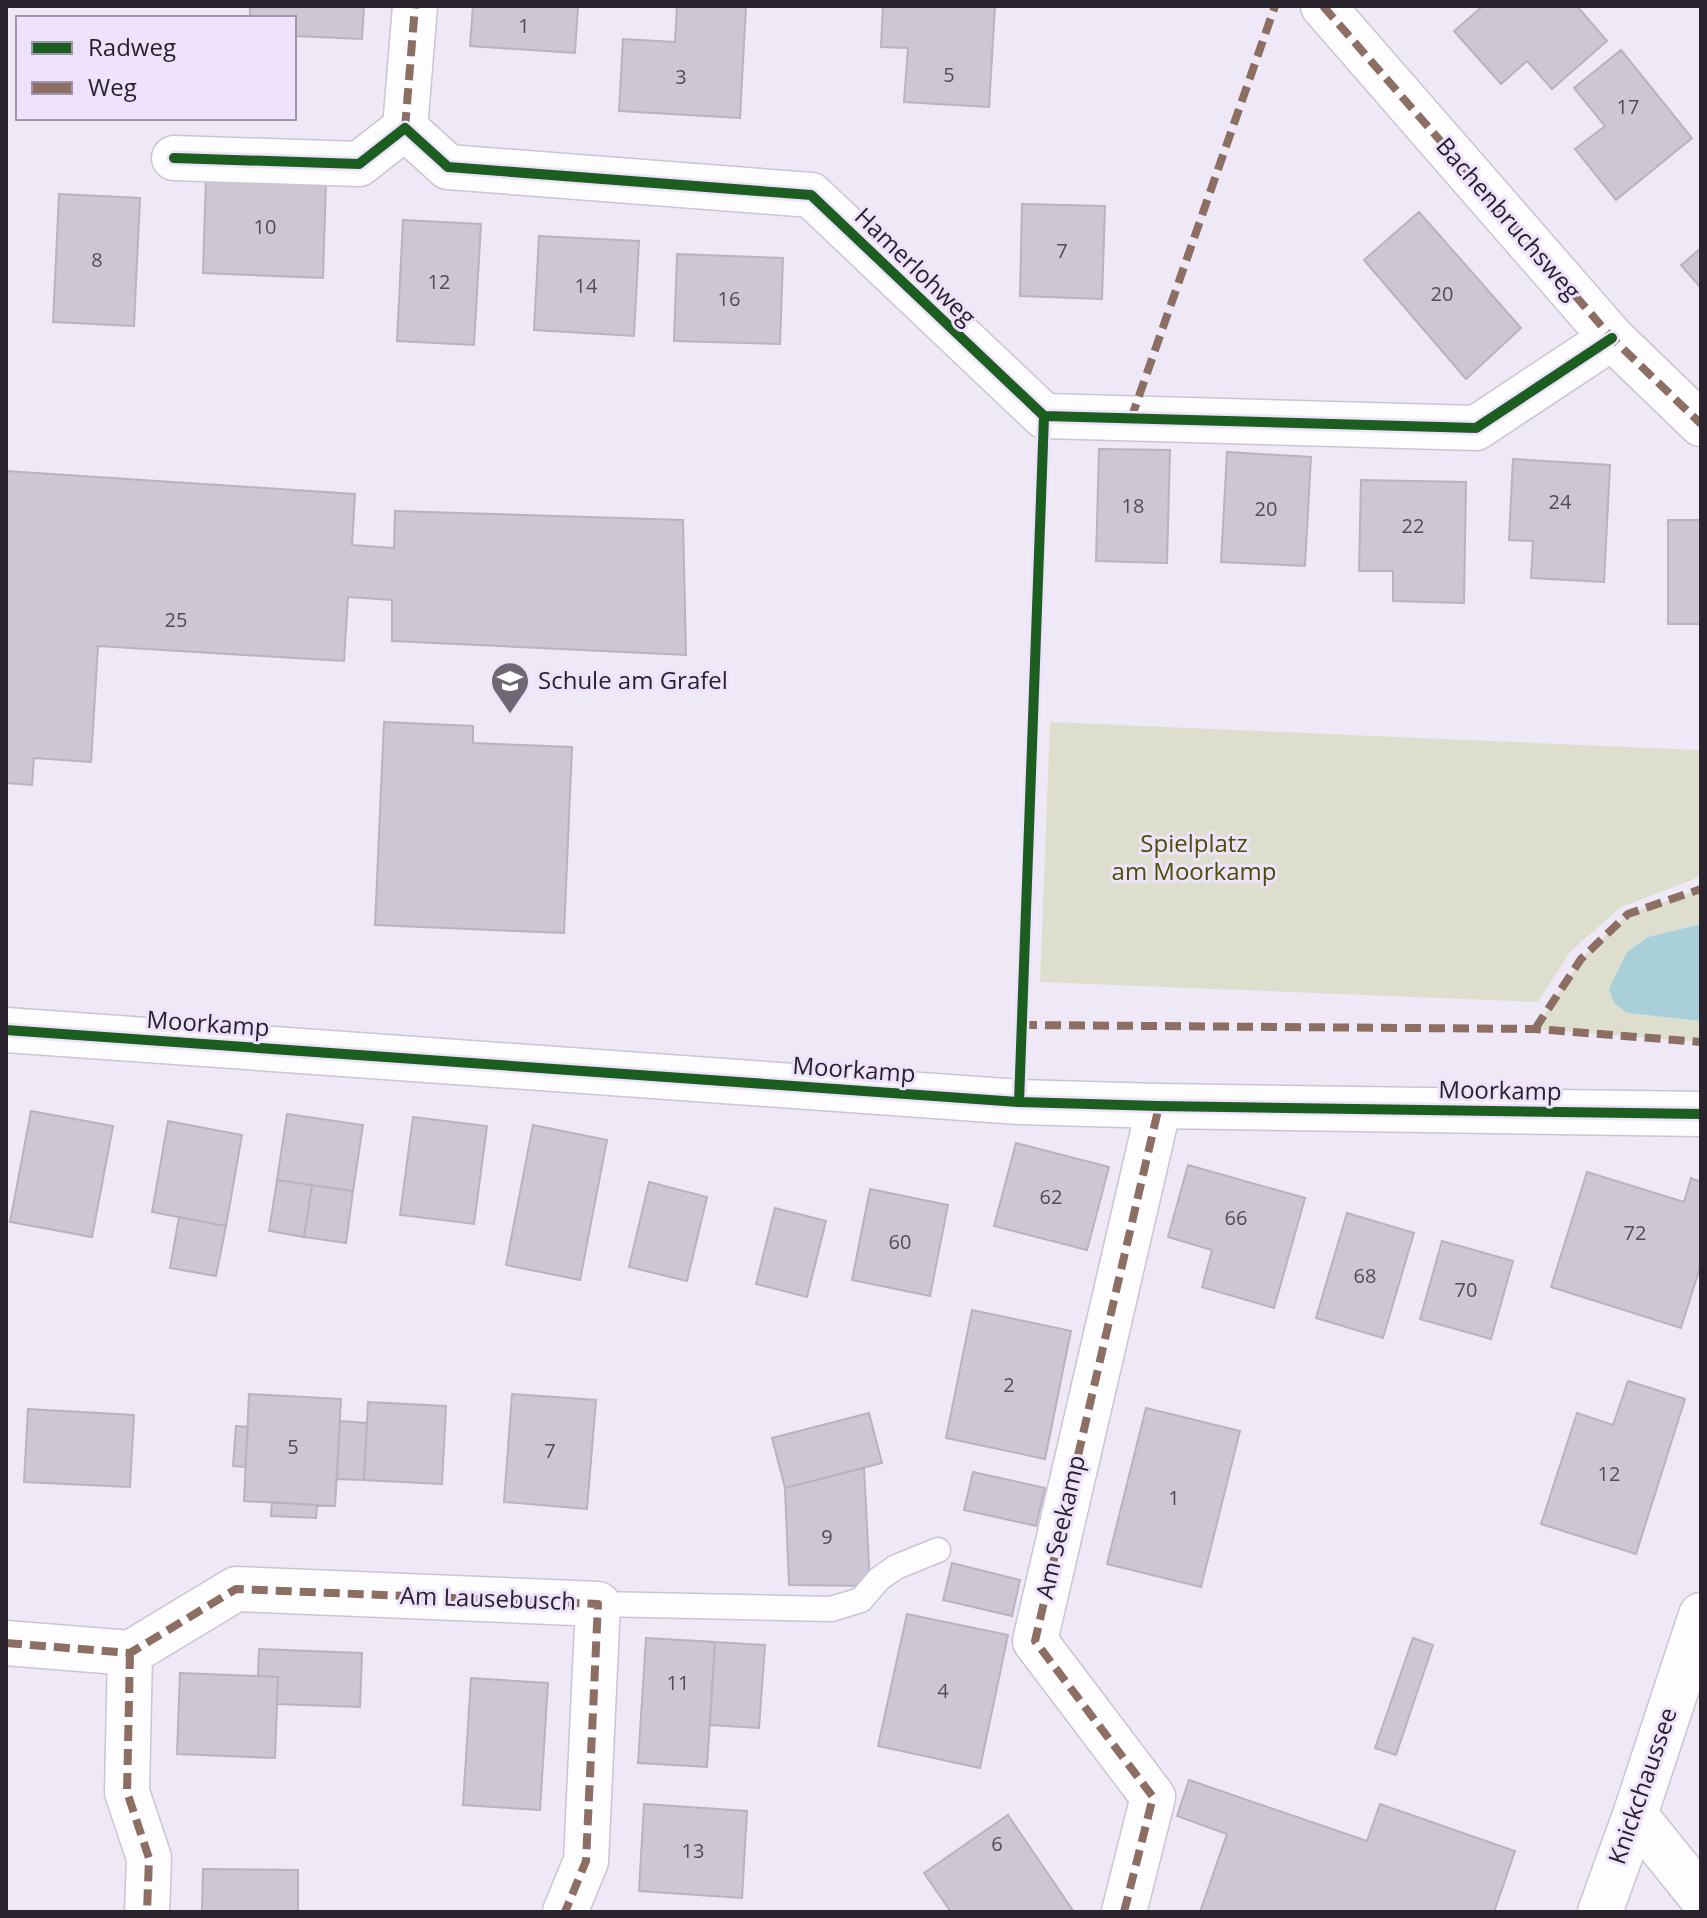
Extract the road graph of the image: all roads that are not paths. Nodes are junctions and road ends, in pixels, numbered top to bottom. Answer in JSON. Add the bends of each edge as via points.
{"nodes":[{"id":1,"x":415,"y":6,"type":"edge"},
{"id":2,"x":1323,"y":6,"type":"edge"},
{"id":3,"x":405,"y":128,"type":"junction"},
{"id":4,"x":174,"y":158,"type":"dead end"},
{"id":5,"x":1612,"y":338,"type":"junction"},
{"id":6,"x":1701,"y":424,"type":"edge"},
{"id":7,"x":6,"y":1030,"type":"edge"},
{"id":8,"x":1159,"y":1106,"type":"junction"},
{"id":9,"x":1701,"y":1114,"type":"edge"},
{"id":10,"x":938,"y":1550,"type":"dead end"},
{"id":11,"x":598,"y":1604,"type":"junction"},
{"id":12,"x":1701,"y":1615,"type":"edge"},
{"id":13,"x":6,"y":1643,"type":"edge"},
{"id":14,"x":130,"y":1653,"type":"junction"},
{"id":15,"x":1635,"y":1815,"type":"junction"},
{"id":16,"x":1701,"y":1897,"type":"edge"},
{"id":17,"x":147,"y":1912,"type":"edge"},
{"id":18,"x":565,"y":1912,"type":"edge"},
{"id":19,"x":1124,"y":1912,"type":"edge"},
{"id":20,"x":1600,"y":1912,"type":"edge"}],
"edges":[{"from":1,"to":3,"type":"street"},
{"from":2,"to":5,"type":"street","name":"Bachenbruchsweg"},
{"from":3,"to":4,"type":"street","via":[[359,164]]},
{"from":3,"to":5,"type":"street","name":"Hamerlohweg","via":[[448,167],[811,195],[1044,416],[1476,428]]},
{"from":5,"to":6,"type":"street","name":"Bachenbruchsweg"},
{"from":7,"to":8,"type":"street","name":"Moorkamp","via":[[1019,1102]]},
{"from":8,"to":9,"type":"street","name":"Moorkamp"},
{"from":8,"to":19,"type":"street","name":"Am Seekamp","via":[[1035,1641],[1153,1797]]},
{"from":10,"to":11,"type":"lane","via":[[896,1567],[861,1600],[831,1609]]},
{"from":11,"to":14,"type":"street","name":"Am Lausebusch","via":[[236,1589]]},
{"from":11,"to":18,"type":"street","name":"Am Lausebusch","via":[[586,1861]]},
{"from":12,"to":15,"type":"street","name":"Knickchaussee"},
{"from":13,"to":14,"type":"street"},
{"from":14,"to":17,"type":"street","via":[[127,1792],[149,1858]]},
{"from":15,"to":16,"type":"street"},
{"from":15,"to":20,"type":"street","name":"Knickchaussee"}]}
